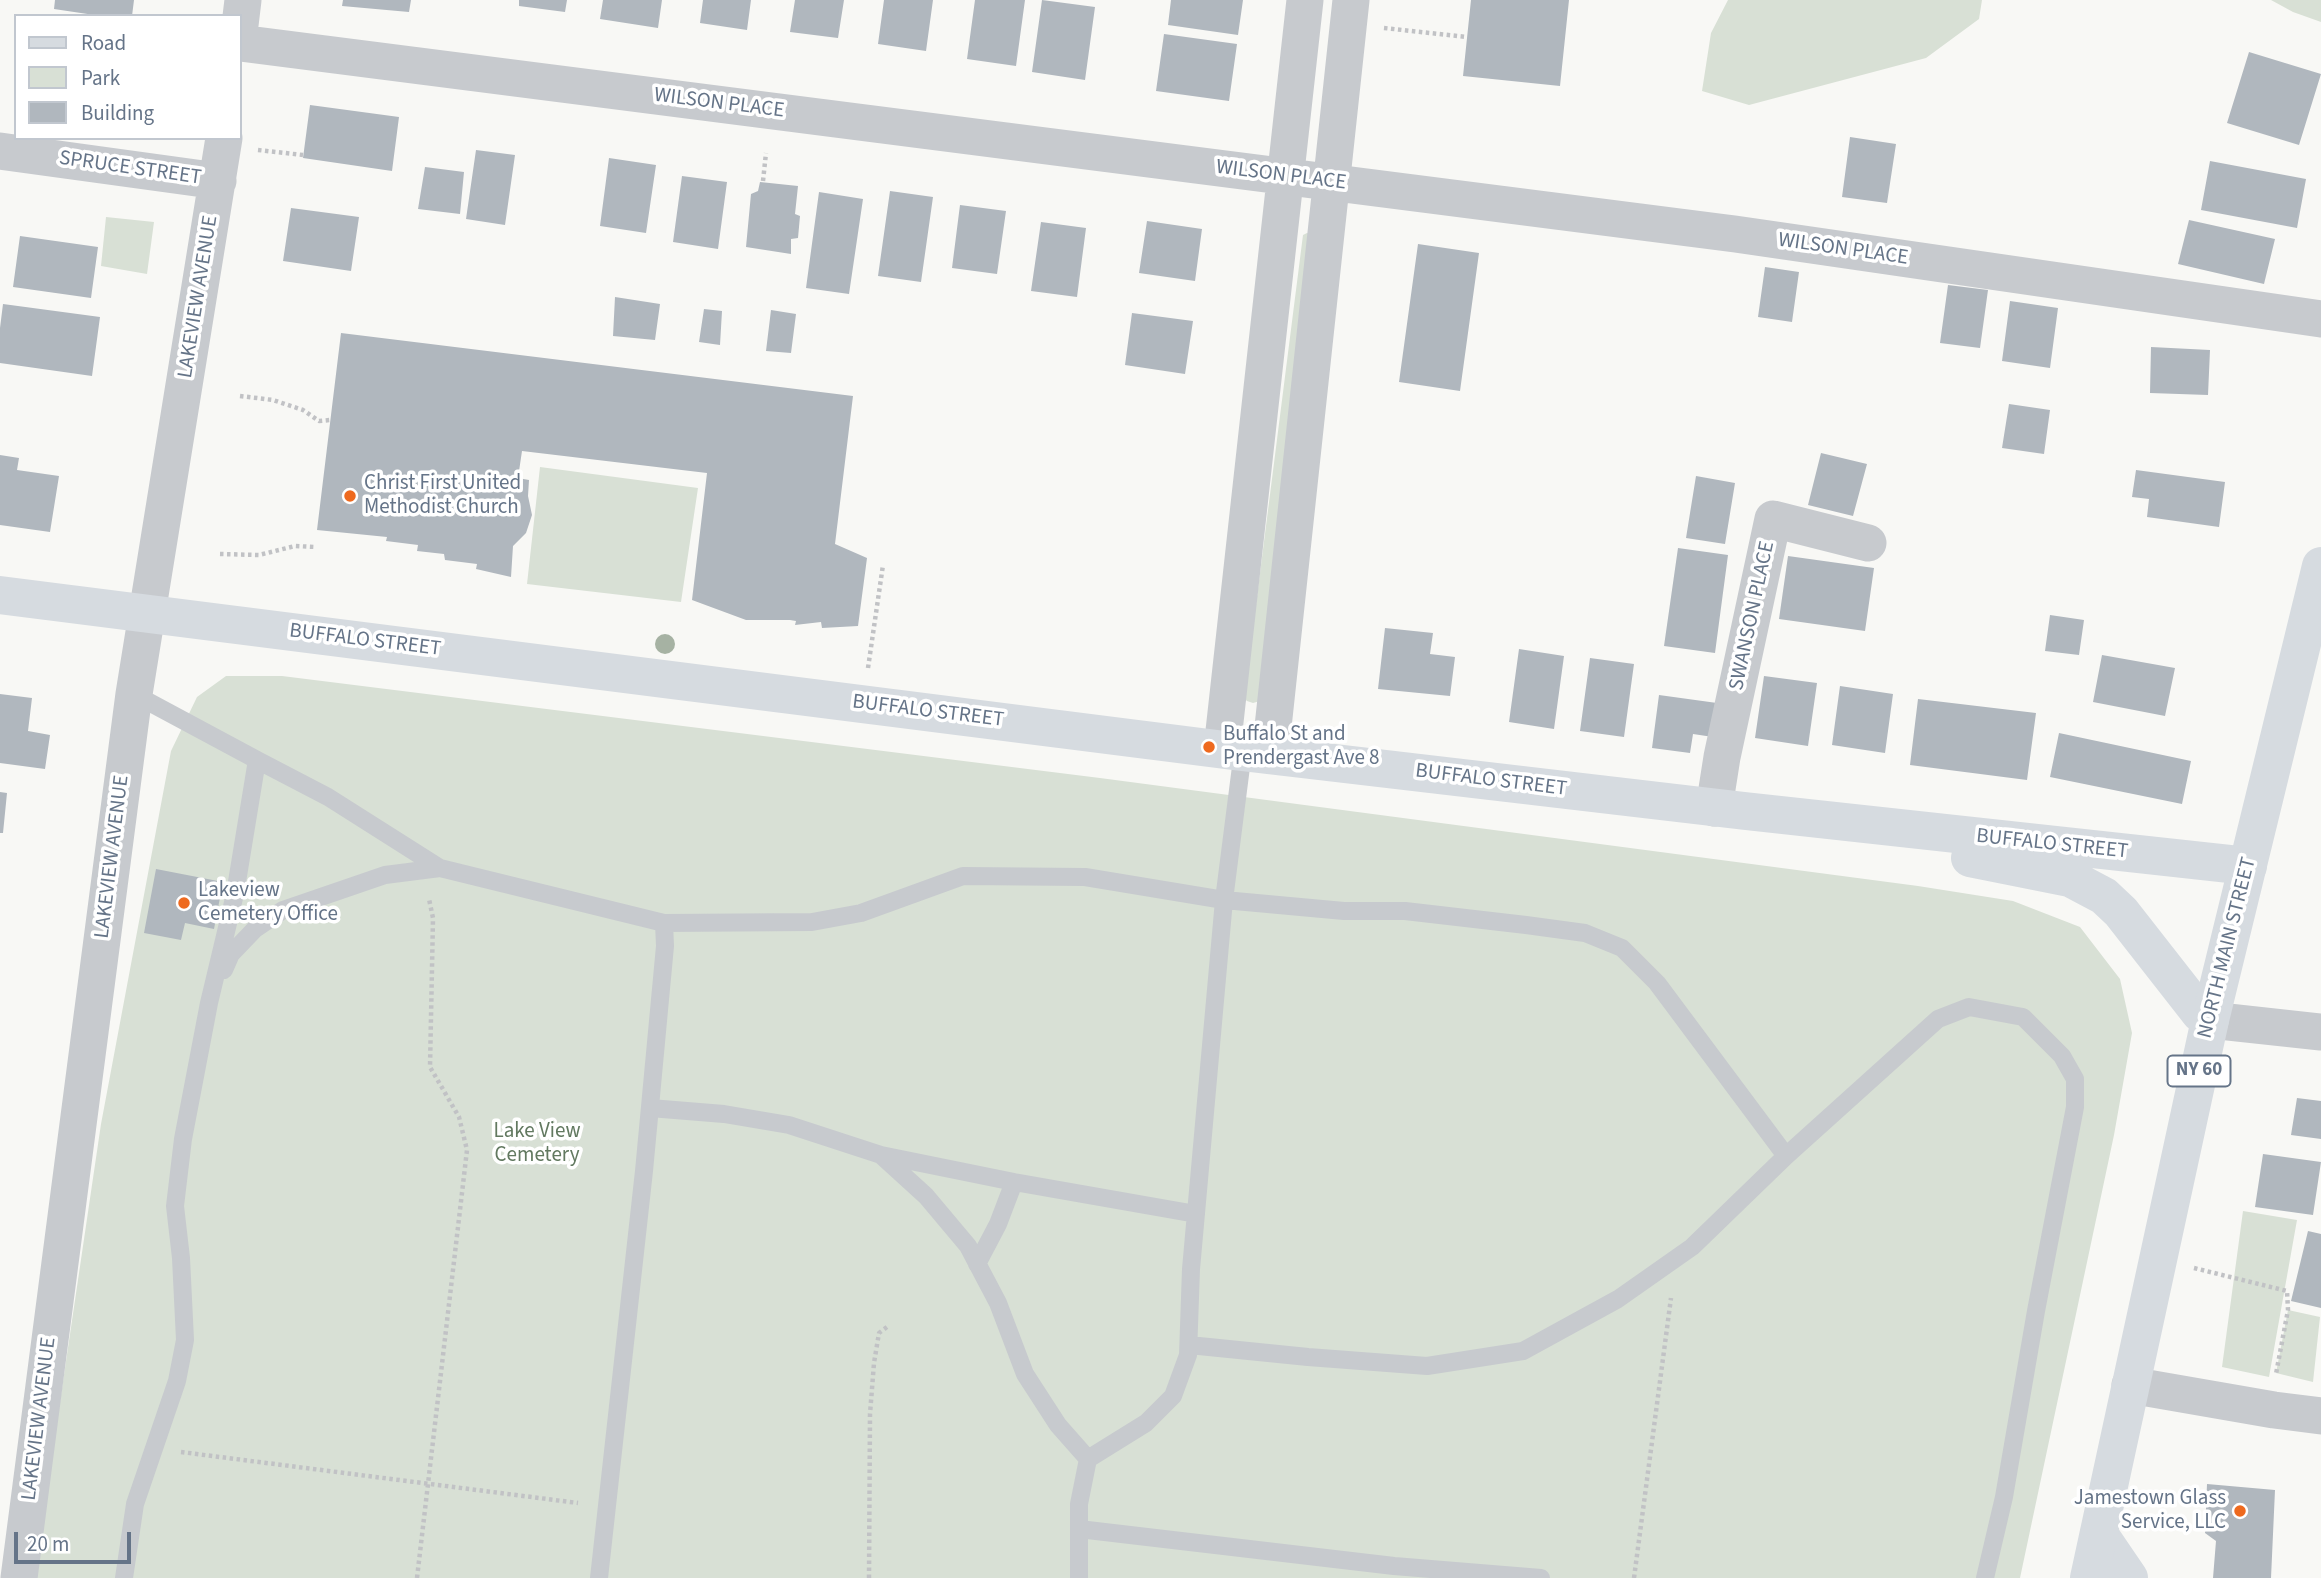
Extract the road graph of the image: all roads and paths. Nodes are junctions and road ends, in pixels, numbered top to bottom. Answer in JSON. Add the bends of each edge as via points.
{"nodes":[{"id":1,"x":1305,"y":0,"type":"edge"},
{"id":2,"x":1350,"y":12,"type":"edge"},
{"id":3,"x":1467,"y":37,"type":"dead end"},
{"id":4,"x":242,"y":43,"type":"edge"},
{"id":5,"x":224,"y":140,"type":"edge"},
{"id":6,"x":0,"y":151,"type":"edge"},
{"id":7,"x":766,"y":153,"type":"dead end"},
{"id":8,"x":1285,"y":176,"type":"junction"},
{"id":9,"x":218,"y":181,"type":"junction"},
{"id":10,"x":763,"y":181,"type":"dead end"},
{"id":11,"x":1332,"y":182,"type":"junction"},
{"id":12,"x":2321,"y":319,"type":"edge"},
{"id":13,"x":240,"y":396,"type":"dead end"},
{"id":14,"x":330,"y":420,"type":"dead end"},
{"id":15,"x":1867,"y":543,"type":"dead end"},
{"id":16,"x":316,"y":547,"type":"dead end"},
{"id":17,"x":220,"y":554,"type":"dead end"},
{"id":18,"x":883,"y":565,"type":"dead end"},
{"id":19,"x":2321,"y":566,"type":"edge"},
{"id":20,"x":0,"y":595,"type":"edge"},
{"id":21,"x":148,"y":613,"type":"junction"},
{"id":22,"x":2315,"y":619,"type":"edge"},
{"id":23,"x":868,"y":668,"type":"dead end"},
{"id":24,"x":134,"y":694,"type":"junction"},
{"id":25,"x":1245,"y":752,"type":"junction"},
{"id":26,"x":257,"y":760,"type":"junction"},
{"id":27,"x":1714,"y":808,"type":"junction"},
{"id":28,"x":1856,"y":824,"type":"junction"},
{"id":29,"x":2248,"y":866,"type":"junction"},
{"id":30,"x":431,"y":870,"type":"junction"},
{"id":31,"x":1224,"y":900,"type":"junction"},
{"id":32,"x":664,"y":923,"type":"junction"},
{"id":33,"x":209,"y":1003,"type":"junction"},
{"id":34,"x":2210,"y":1020,"type":"junction"},
{"id":35,"x":2321,"y":1032,"type":"edge"},
{"id":36,"x":650,"y":1108,"type":"junction"},
{"id":37,"x":881,"y":1155,"type":"junction"},
{"id":38,"x":1786,"y":1156,"type":"junction"},
{"id":39,"x":1014,"y":1182,"type":"junction"},
{"id":40,"x":1196,"y":1214,"type":"junction"},
{"id":41,"x":1676,"y":1259,"type":"junction"},
{"id":42,"x":977,"y":1264,"type":"junction"},
{"id":43,"x":2191,"y":1267,"type":"dead end"},
{"id":44,"x":887,"y":1326,"type":"dead end"},
{"id":45,"x":1189,"y":1345,"type":"junction"},
{"id":46,"x":2130,"y":1385,"type":"junction"},
{"id":47,"x":2273,"y":1385,"type":"dead end"},
{"id":48,"x":2321,"y":1416,"type":"edge"},
{"id":49,"x":155,"y":1449,"type":"junction"},
{"id":50,"x":1088,"y":1459,"type":"junction"},
{"id":51,"x":427,"y":1483,"type":"junction"},
{"id":52,"x":607,"y":1507,"type":"junction"},
{"id":53,"x":1079,"y":1529,"type":"junction"},
{"id":54,"x":2099,"y":1534,"type":"junction"},
{"id":55,"x":1395,"y":1572,"type":"edge"},
{"id":56,"x":1982,"y":1574,"type":"edge"},
{"id":57,"x":19,"y":1578,"type":"edge"},
{"id":58,"x":124,"y":1578,"type":"edge"},
{"id":59,"x":417,"y":1578,"type":"edge"},
{"id":60,"x":599,"y":1578,"type":"edge"},
{"id":61,"x":869,"y":1578,"type":"edge"},
{"id":62,"x":1079,"y":1578,"type":"edge"},
{"id":63,"x":1541,"y":1578,"type":"edge"},
{"id":64,"x":1634,"y":1578,"type":"edge"},
{"id":65,"x":2089,"y":1578,"type":"edge"},
{"id":66,"x":2129,"y":1578,"type":"edge"}],
"edges":[{"from":1,"to":8,"type":"street"},
{"from":2,"to":3,"type":"path"},
{"from":2,"to":11,"type":"street"},
{"from":4,"to":8,"type":"street","name":"WILSON PLACE"},
{"from":5,"to":9,"type":"street","name":"LAKEVIEW AVENUE"},
{"from":6,"to":9,"type":"street","name":"SPRUCE STREET"},
{"from":7,"to":10,"type":"path"},
{"from":8,"to":11,"type":"street","name":"WILSON PLACE"},
{"from":8,"to":25,"type":"street"},
{"from":9,"to":21,"type":"street","name":"LAKEVIEW AVENUE"},
{"from":11,"to":12,"type":"street","name":"WILSON PLACE","via":[[1735,234]]},
{"from":11,"to":25,"type":"street"},
{"from":13,"to":14,"type":"path","via":[[273,400],[320,421]]},
{"from":15,"to":27,"type":"street","name":"SWANSON PLACE","via":[[1773,519]]},
{"from":16,"to":17,"type":"path","via":[[295,546],[259,555]]},
{"from":18,"to":23,"type":"path"},
{"from":19,"to":22,"type":"main road","name":"NORTH MAIN STREET","number":"NY 60"},
{"from":20,"to":21,"type":"main road","name":"BUFFALO STREET"},
{"from":21,"to":24,"type":"street","name":"LAKEVIEW AVENUE"},
{"from":21,"to":25,"type":"main road","name":"BUFFALO STREET"},
{"from":22,"to":29,"type":"main road","name":"NORTH MAIN STREET","number":"NY 60"},
{"from":24,"to":26,"type":"lane"},
{"from":24,"to":57,"type":"street","name":"LAKEVIEW AVENUE"},
{"from":25,"to":27,"type":"main road","name":"BUFFALO STREET"},
{"from":25,"to":31,"type":"lane"},
{"from":26,"to":30,"type":"lane","via":[[328,797]]},
{"from":26,"to":33,"type":"lane","via":[[235,894]]},
{"from":27,"to":28,"type":"main road","name":"BUFFALO STREET"},
{"from":28,"to":29,"type":"main road","name":"BUFFALO STREET"},
{"from":28,"to":34,"type":"main road","name":"BUFFALO STREET","via":[[1897,849],[1972,858],[2070,878],[2104,895]]},
{"from":29,"to":34,"type":"main road","name":"NORTH MAIN STREET","number":"NY 60"},
{"from":30,"to":32,"type":"lane"},
{"from":30,"to":33,"type":"lane","via":[[385,875],[283,910],[231,954]]},
{"from":30,"to":51,"type":"path","via":[[430,1067],[459,1118],[467,1150]]},
{"from":31,"to":32,"type":"lane","via":[[1085,877],[963,876],[861,913],[812,922]]},
{"from":31,"to":38,"type":"lane","via":[[1344,911],[1405,911],[1526,925],[1585,933],[1622,948],[1657,983]]},
{"from":31,"to":40,"type":"lane"},
{"from":32,"to":36,"type":"lane"},
{"from":33,"to":49,"type":"lane","via":[[175,1206],[185,1340]]},
{"from":34,"to":35,"type":"street"},
{"from":34,"to":46,"type":"main road","name":"NORTH MAIN STREET","number":"NY 60"},
{"from":36,"to":37,"type":"lane","via":[[789,1125]]},
{"from":36,"to":52,"type":"lane"},
{"from":37,"to":39,"type":"lane"},
{"from":37,"to":42,"type":"lane","via":[[926,1196],[968,1246]]},
{"from":38,"to":41,"type":"lane"},
{"from":38,"to":56,"type":"lane","via":[[1938,1019],[1969,1007],[2022,1017],[2062,1056],[2075,1079],[2070,1137],[2004,1497]]},
{"from":39,"to":40,"type":"lane"},
{"from":39,"to":42,"type":"lane"},
{"from":40,"to":45,"type":"lane"},
{"from":41,"to":45,"type":"lane","via":[[1618,1299],[1523,1351],[1427,1366]]},
{"from":41,"to":64,"type":"path"},
{"from":42,"to":50,"type":"lane","via":[[998,1303],[1025,1374],[1058,1425]]},
{"from":43,"to":47,"type":"path","via":[[2287,1291],[2288,1310]]},
{"from":44,"to":61,"type":"path","via":[[879,1333],[871,1402]]},
{"from":45,"to":50,"type":"lane","via":[[1173,1396],[1146,1423]]},
{"from":46,"to":48,"type":"street"},
{"from":46,"to":54,"type":"main road","name":"NORTH MAIN STREET","number":"NY 60"},
{"from":49,"to":51,"type":"path"},
{"from":49,"to":58,"type":"lane","via":[[135,1504]]},
{"from":50,"to":53,"type":"lane"},
{"from":51,"to":52,"type":"path"},
{"from":51,"to":59,"type":"path"},
{"from":52,"to":60,"type":"lane"},
{"from":53,"to":55,"type":"lane"},
{"from":53,"to":62,"type":"lane"},
{"from":54,"to":65,"type":"main road","name":"NORTH MAIN STREET","number":"NY 60"},
{"from":54,"to":66,"type":"main road"},
{"from":55,"to":63,"type":"lane"}]}
